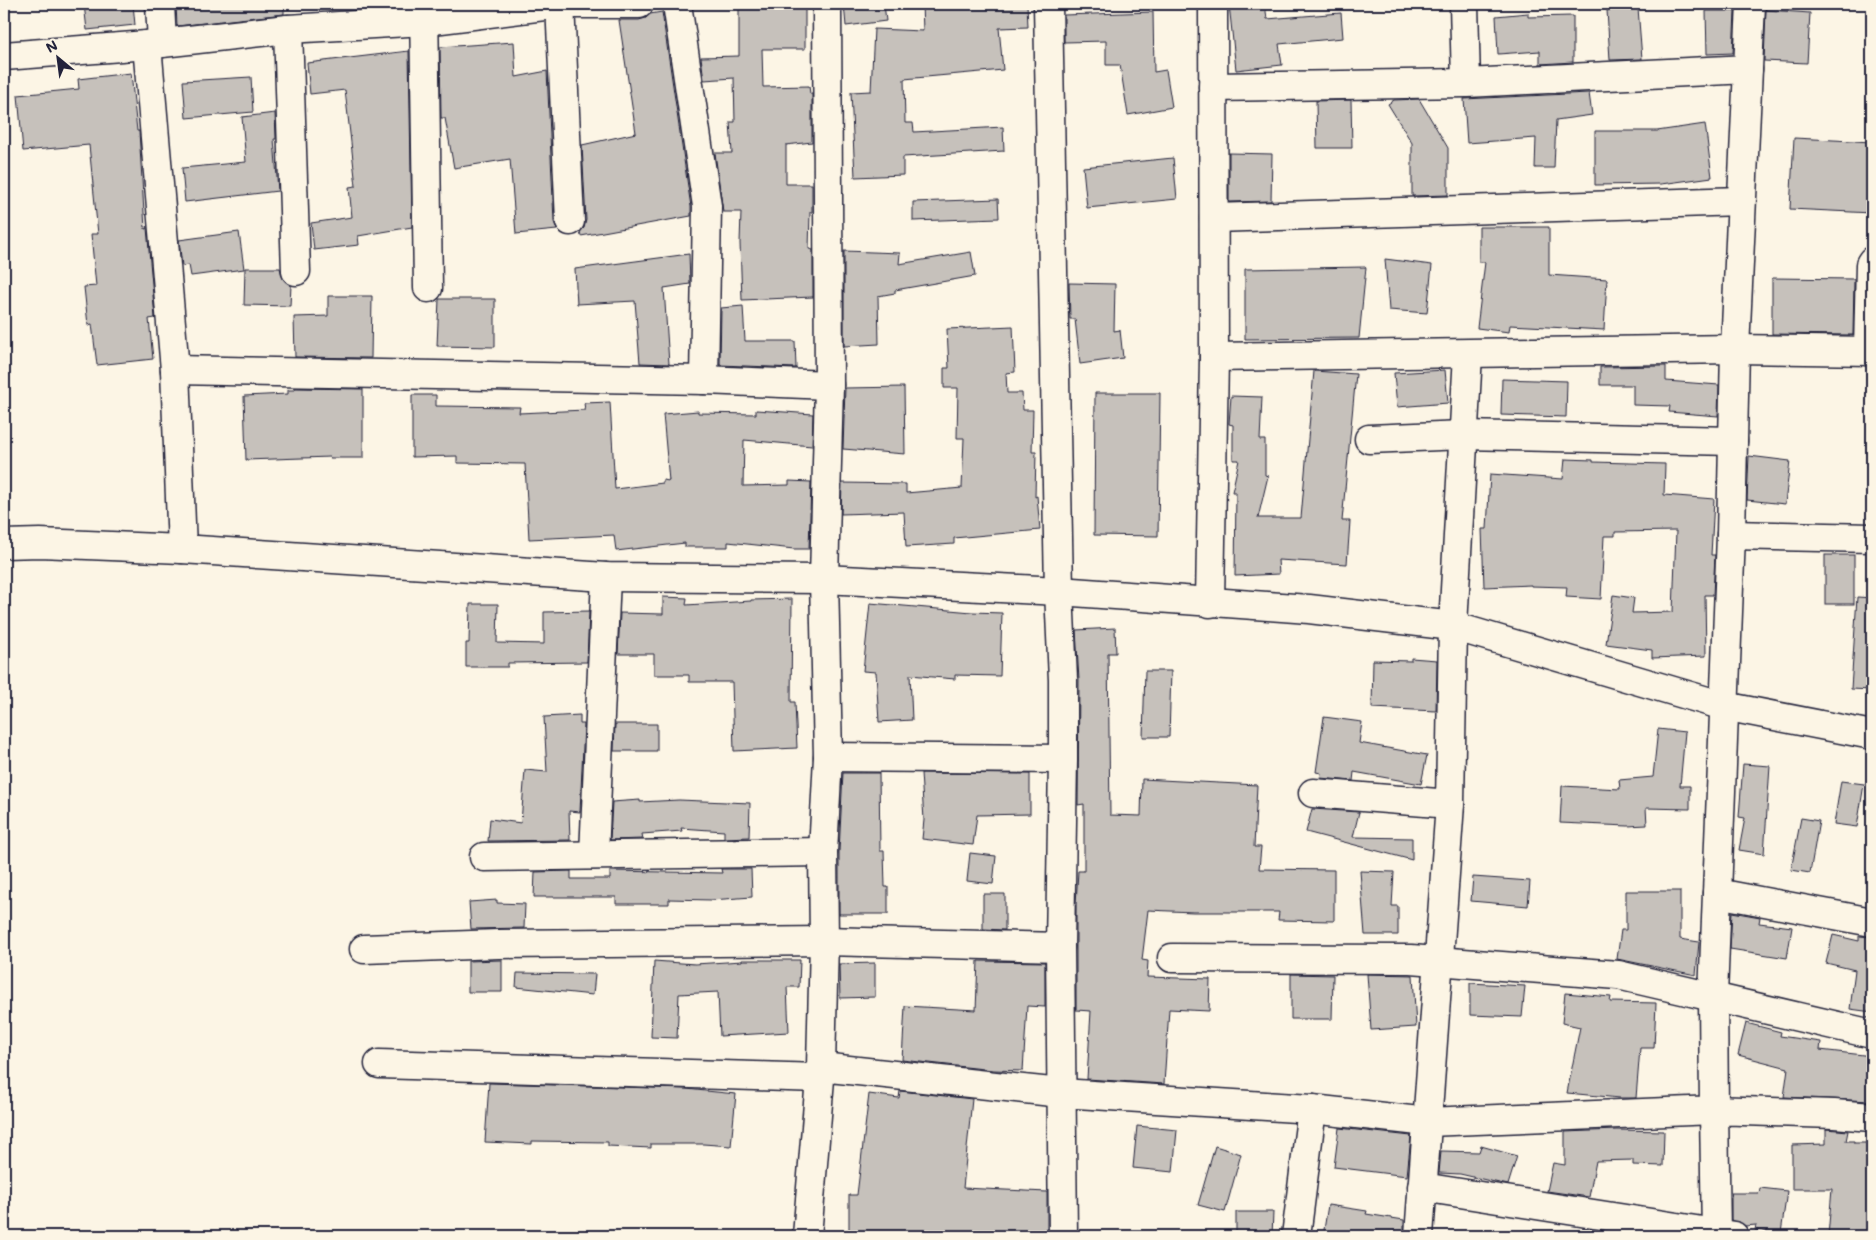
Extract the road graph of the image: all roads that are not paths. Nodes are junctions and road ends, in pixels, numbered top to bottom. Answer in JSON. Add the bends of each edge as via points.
{"nodes":[{"id":1,"x":160,"y":4,"type":"edge"},
{"id":2,"x":560,"y":4,"type":"edge"},
{"id":3,"x":639,"y":4,"type":"edge"},
{"id":4,"x":677,"y":4,"type":"edge"},
{"id":5,"x":827,"y":4,"type":"edge"},
{"id":6,"x":1048,"y":4,"type":"edge"},
{"id":7,"x":1213,"y":4,"type":"edge"},
{"id":8,"x":1464,"y":4,"type":"edge"},
{"id":9,"x":1751,"y":4,"type":"edge"},
{"id":10,"x":424,"y":12,"type":"edge"},
{"id":11,"x":288,"y":29,"type":"junction"},
{"id":12,"x":155,"y":44,"type":"junction"},
{"id":13,"x":4,"y":56,"type":"edge"},
{"id":14,"x":1748,"y":69,"type":"junction"},
{"id":15,"x":1466,"y":83,"type":"junction"},
{"id":16,"x":1213,"y":88,"type":"junction"},
{"id":17,"x":1741,"y":201,"type":"junction"},
{"id":18,"x":1214,"y":218,"type":"junction"},
{"id":19,"x":570,"y":221,"type":"dead end"},
{"id":20,"x":1872,"y":261,"type":"edge"},
{"id":21,"x":296,"y":271,"type":"dead end"},
{"id":22,"x":428,"y":288,"type":"dead end"},
{"id":23,"x":1735,"y":349,"type":"junction"},
{"id":24,"x":1870,"y":351,"type":"edge"},
{"id":25,"x":1468,"y":354,"type":"junction"},
{"id":26,"x":1214,"y":357,"type":"junction"},
{"id":27,"x":175,"y":370,"type":"junction"},
{"id":28,"x":704,"y":380,"type":"junction"},
{"id":29,"x":829,"y":385,"type":"junction"},
{"id":30,"x":1463,"y":435,"type":"junction"},
{"id":31,"x":1369,"y":439,"type":"dead end"},
{"id":32,"x":1733,"y":441,"type":"junction"},
{"id":33,"x":1732,"y":534,"type":"junction"},
{"id":34,"x":1872,"y":538,"type":"edge"},
{"id":35,"x":4,"y":544,"type":"edge"},
{"id":36,"x":182,"y":549,"type":"junction"},
{"id":37,"x":606,"y":577,"type":"junction"},
{"id":38,"x":824,"y":579,"type":"junction"},
{"id":39,"x":1059,"y":591,"type":"junction"},
{"id":40,"x":1210,"y":603,"type":"junction"},
{"id":41,"x":1453,"y":626,"type":"junction"},
{"id":42,"x":1724,"y":706,"type":"junction"},
{"id":43,"x":1872,"y":735,"type":"edge"},
{"id":44,"x":828,"y":757,"type":"junction"},
{"id":45,"x":1063,"y":759,"type":"junction"},
{"id":46,"x":1313,"y":793,"type":"dead end"},
{"id":47,"x":1450,"y":804,"type":"junction"},
{"id":48,"x":823,"y":852,"type":"junction"},
{"id":49,"x":594,"y":855,"type":"junction"},
{"id":50,"x":484,"y":857,"type":"dead end"},
{"id":51,"x":1716,"y":892,"type":"junction"},
{"id":52,"x":1872,"y":922,"type":"edge"},
{"id":53,"x":824,"y":941,"type":"junction"},
{"id":54,"x":1060,"y":947,"type":"junction"},
{"id":55,"x":364,"y":949,"type":"dead end"},
{"id":56,"x":1172,"y":958,"type":"dead end"},
{"id":57,"x":1439,"y":962,"type":"junction"},
{"id":58,"x":1712,"y":996,"type":"junction"},
{"id":59,"x":1872,"y":1034,"type":"edge"},
{"id":60,"x":379,"y":1064,"type":"dead end"},
{"id":61,"x":820,"y":1072,"type":"junction"},
{"id":62,"x":1061,"y":1094,"type":"junction"},
{"id":63,"x":1312,"y":1109,"type":"junction"},
{"id":64,"x":1714,"y":1110,"type":"junction"},
{"id":65,"x":1872,"y":1117,"type":"edge"},
{"id":66,"x":1428,"y":1122,"type":"junction"},
{"id":67,"x":1422,"y":1187,"type":"junction"},
{"id":68,"x":807,"y":1236,"type":"edge"},
{"id":69,"x":1063,"y":1236,"type":"edge"},
{"id":70,"x":1296,"y":1236,"type":"edge"},
{"id":71,"x":1419,"y":1236,"type":"edge"},
{"id":72,"x":1722,"y":1236,"type":"edge"}],
"edges":[{"from":1,"to":12,"type":"street"},
{"from":2,"to":3,"type":"street"},
{"from":2,"to":10,"type":"street"},
{"from":2,"to":19,"type":"street"},
{"from":4,"to":28,"type":"street","via":[[707,206]]},
{"from":5,"to":29,"type":"street"},
{"from":6,"to":39,"type":"street"},
{"from":7,"to":16,"type":"street"},
{"from":8,"to":15,"type":"street"},
{"from":9,"to":14,"type":"street"},
{"from":10,"to":11,"type":"street"},
{"from":10,"to":22,"type":"street"},
{"from":11,"to":12,"type":"street"},
{"from":11,"to":21,"type":"street"},
{"from":12,"to":13,"type":"street"},
{"from":12,"to":27,"type":"street"},
{"from":14,"to":15,"type":"street"},
{"from":14,"to":17,"type":"street"},
{"from":15,"to":16,"type":"street"},
{"from":16,"to":18,"type":"street"},
{"from":17,"to":18,"type":"street"},
{"from":17,"to":23,"type":"street"},
{"from":18,"to":26,"type":"street"},
{"from":20,"to":24,"type":"street"},
{"from":23,"to":24,"type":"street"},
{"from":23,"to":25,"type":"street"},
{"from":23,"to":32,"type":"street"},
{"from":25,"to":26,"type":"street"},
{"from":25,"to":30,"type":"street"},
{"from":26,"to":40,"type":"street"},
{"from":27,"to":28,"type":"street"},
{"from":27,"to":36,"type":"street"},
{"from":28,"to":29,"type":"street"},
{"from":29,"to":38,"type":"street"},
{"from":30,"to":31,"type":"street"},
{"from":30,"to":32,"type":"street"},
{"from":30,"to":41,"type":"street"},
{"from":32,"to":33,"type":"street"},
{"from":33,"to":34,"type":"street"},
{"from":33,"to":42,"type":"street"},
{"from":35,"to":36,"type":"street"},
{"from":36,"to":37,"type":"street"},
{"from":37,"to":38,"type":"street"},
{"from":37,"to":49,"type":"street"},
{"from":38,"to":39,"type":"street"},
{"from":38,"to":44,"type":"street"},
{"from":39,"to":40,"type":"street"},
{"from":39,"to":45,"type":"street"},
{"from":40,"to":41,"type":"street","via":[[1309,609]]},
{"from":41,"to":42,"type":"street"},
{"from":41,"to":47,"type":"street"},
{"from":42,"to":43,"type":"street"},
{"from":42,"to":51,"type":"street"},
{"from":44,"to":45,"type":"street"},
{"from":44,"to":48,"type":"street"},
{"from":45,"to":54,"type":"street"},
{"from":46,"to":47,"type":"street"},
{"from":47,"to":57,"type":"street"},
{"from":48,"to":49,"type":"street"},
{"from":48,"to":53,"type":"street"},
{"from":49,"to":50,"type":"street"},
{"from":51,"to":52,"type":"street"},
{"from":51,"to":58,"type":"street"},
{"from":53,"to":54,"type":"street"},
{"from":53,"to":55,"type":"street","via":[[498,944]]},
{"from":53,"to":61,"type":"street"},
{"from":54,"to":62,"type":"street"},
{"from":56,"to":57,"type":"street","via":[[1411,959]]},
{"from":57,"to":58,"type":"street","via":[[1618,975]]},
{"from":57,"to":66,"type":"street"},
{"from":58,"to":59,"type":"street"},
{"from":58,"to":64,"type":"street"},
{"from":60,"to":61,"type":"street"},
{"from":61,"to":62,"type":"street"},
{"from":61,"to":68,"type":"street"},
{"from":62,"to":63,"type":"street"},
{"from":62,"to":69,"type":"street"},
{"from":63,"to":66,"type":"street"},
{"from":63,"to":70,"type":"street"},
{"from":64,"to":65,"type":"street"},
{"from":64,"to":66,"type":"street"},
{"from":64,"to":72,"type":"street"},
{"from":66,"to":67,"type":"street"},
{"from":67,"to":71,"type":"street"},
{"from":67,"to":72,"type":"street"}]}
